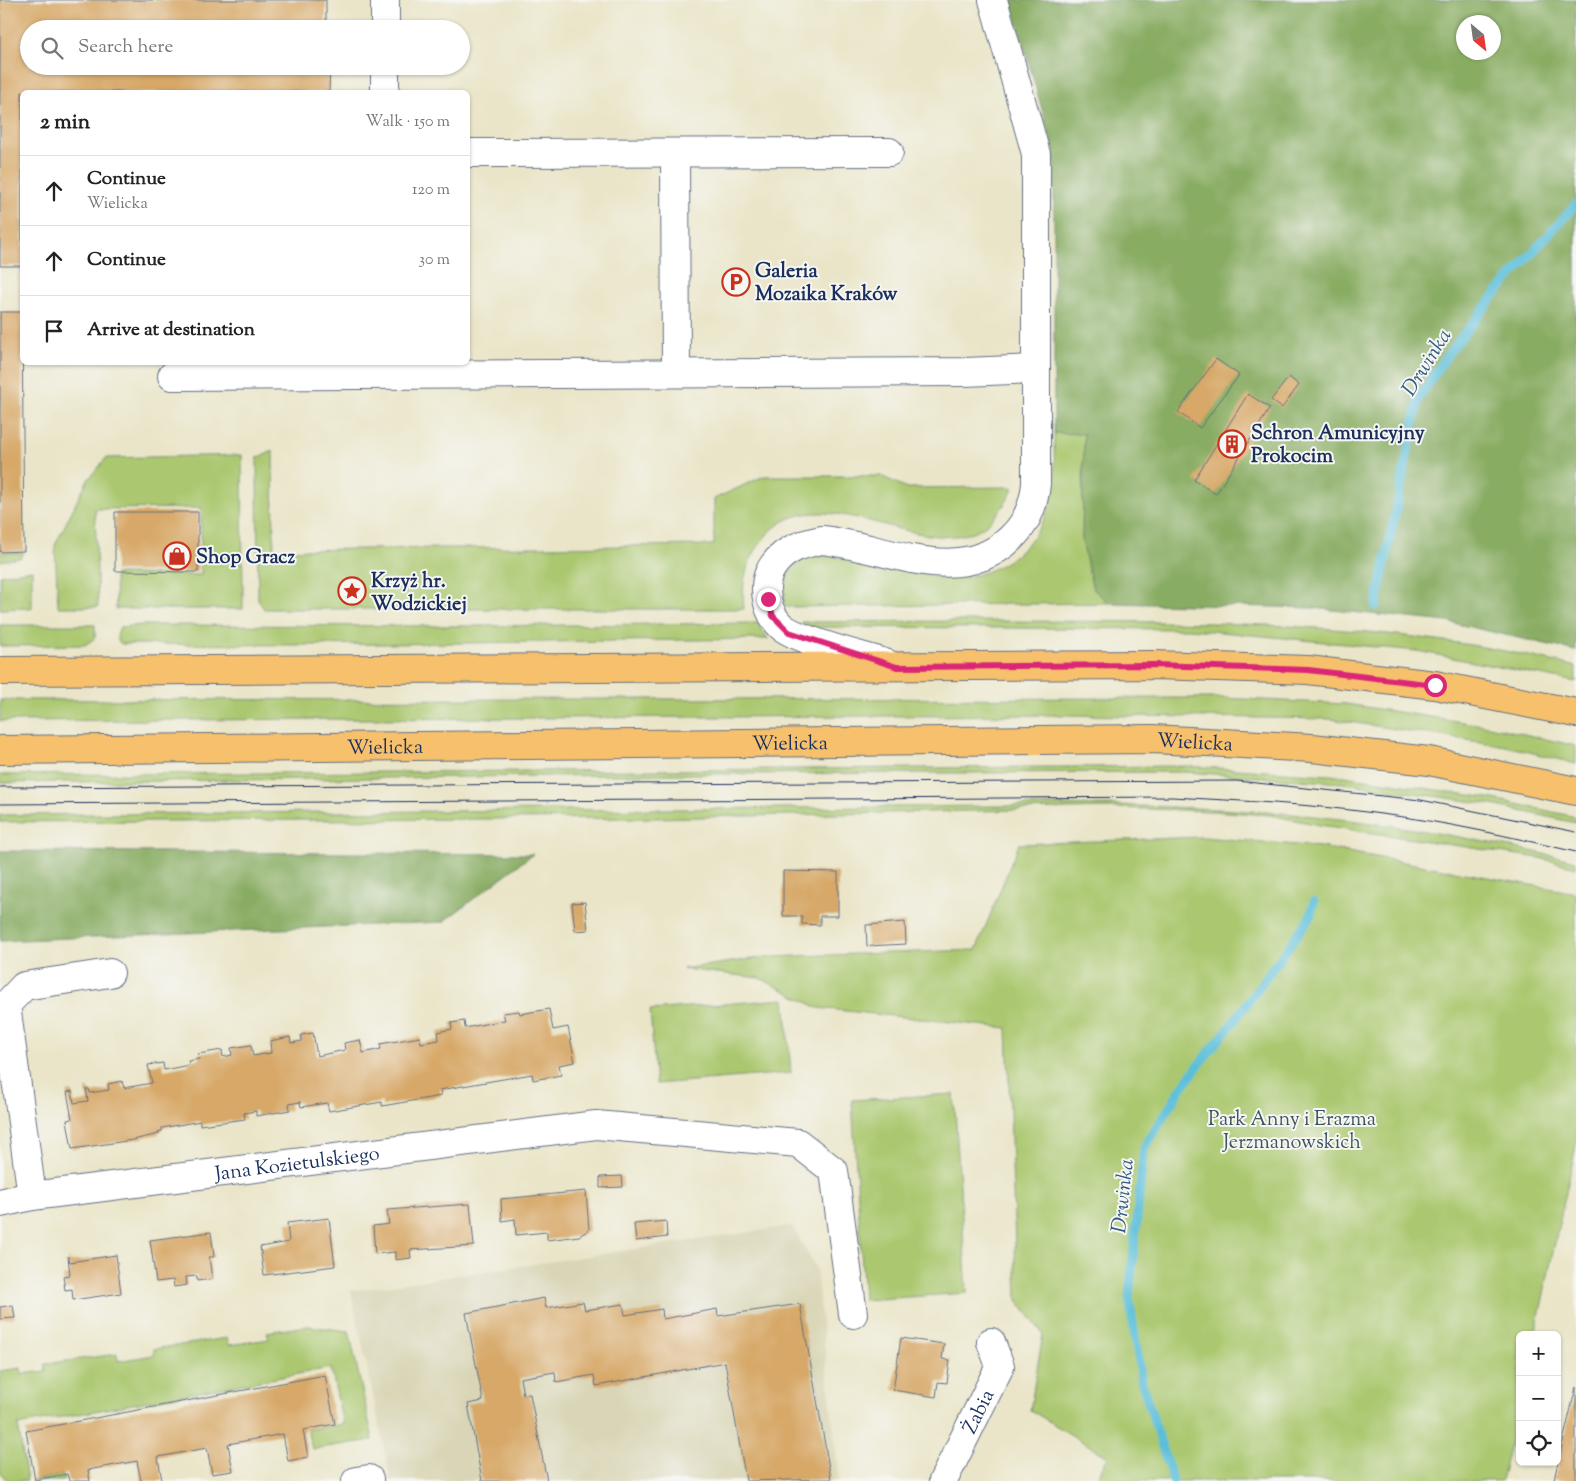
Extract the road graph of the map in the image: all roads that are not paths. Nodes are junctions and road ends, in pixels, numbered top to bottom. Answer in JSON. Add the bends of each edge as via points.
{"nodes":[{"id":1,"x":385,"y":0,"type":"edge"},
{"id":2,"x":993,"y":0,"type":"edge"},
{"id":3,"x":385,"y":20,"type":"edge"},
{"id":4,"x":385,"y":75,"type":"edge"},
{"id":5,"x":385,"y":90,"type":"edge"},
{"id":6,"x":889,"y":152,"type":"dead end"},
{"id":7,"x":470,"y":153,"type":"edge"},
{"id":8,"x":675,"y":154,"type":"junction"},
{"id":9,"x":1036,"y":369,"type":"junction"},
{"id":10,"x":676,"y":372,"type":"junction"},
{"id":11,"x":172,"y":376,"type":"dead end"},
{"id":12,"x":897,"y":667,"type":"junction"},
{"id":13,"x":0,"y":671,"type":"edge"},
{"id":14,"x":1576,"y":713,"type":"edge"},
{"id":15,"x":0,"y":750,"type":"edge"},
{"id":16,"x":1576,"y":790,"type":"edge"},
{"id":17,"x":110,"y":972,"type":"dead end"},
{"id":18,"x":32,"y":1196,"type":"junction"},
{"id":19,"x":0,"y":1203,"type":"edge"},
{"id":20,"x":853,"y":1314,"type":"dead end"},
{"id":21,"x":991,"y":1342,"type":"dead end"},
{"id":22,"x":356,"y":1481,"type":"edge"},
{"id":23,"x":369,"y":1481,"type":"edge"},
{"id":24,"x":943,"y":1481,"type":"edge"}],
"edges":[{"from":1,"to":3,"type":"street"},
{"from":2,"to":9,"type":"street","via":[[1036,154]]},
{"from":4,"to":5,"type":"street"},
{"from":6,"to":8,"type":"street"},
{"from":7,"to":8,"type":"street"},
{"from":8,"to":10,"type":"street"},
{"from":9,"to":10,"type":"street"},
{"from":9,"to":12,"type":"street","via":[[1035,495],[1026,520],[1007,542],[982,558],[946,564],[822,540],[788,550],[770,573],[766,589],[768,599],[773,616],[781,626],[798,636]]},
{"from":10,"to":11,"type":"street"},
{"from":12,"to":13,"type":"main road"},
{"from":12,"to":14,"type":"main road","via":[[1154,665],[1308,670],[1435,685]]},
{"from":15,"to":16,"type":"main road","name":"Wielicka","via":[[1153,739],[1385,755],[1477,769]]},
{"from":17,"to":18,"type":"street","via":[[24,986],[6,1005]]},
{"from":18,"to":19,"type":"street","name":"Jana Kozietulskiego"},
{"from":18,"to":20,"type":"street","name":"Jana Kozietulskiego","via":[[596,1125],[798,1143],[834,1171]]},
{"from":21,"to":24,"type":"street","name":"Żabia","via":[[1000,1366]]},
{"from":22,"to":23,"type":"street"}]}
